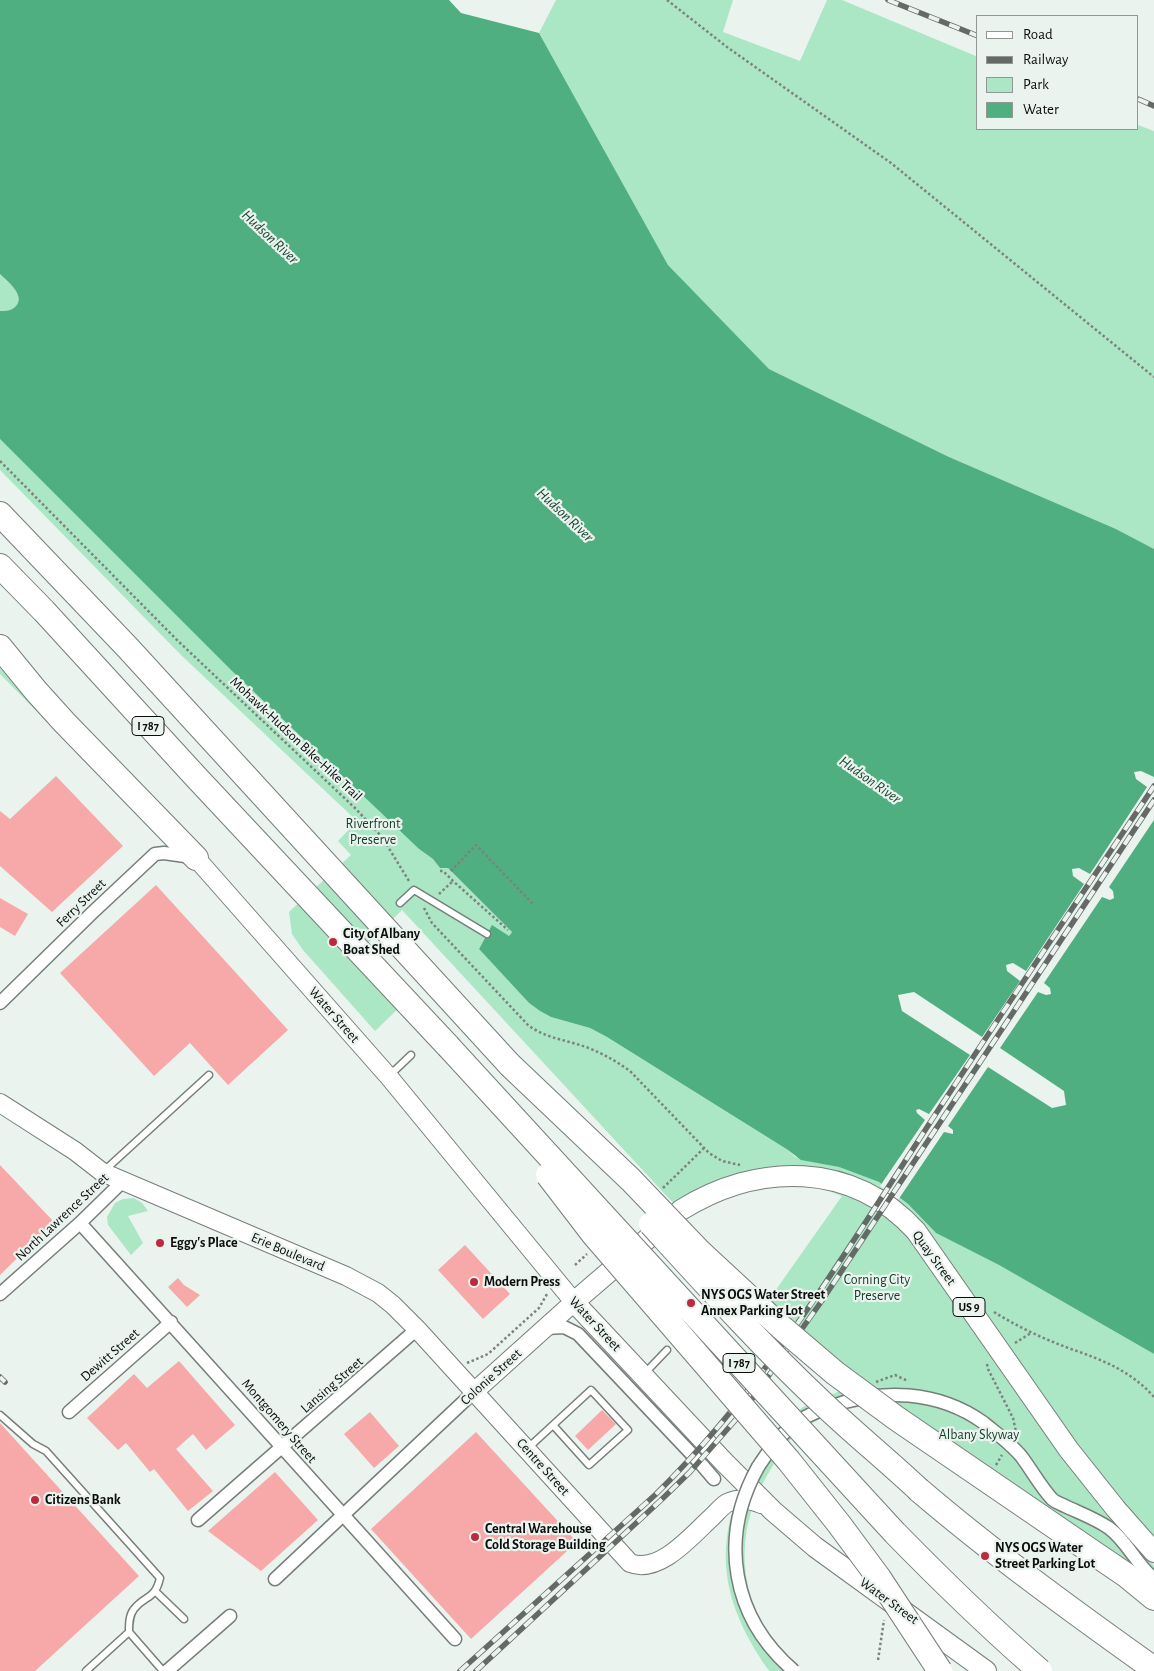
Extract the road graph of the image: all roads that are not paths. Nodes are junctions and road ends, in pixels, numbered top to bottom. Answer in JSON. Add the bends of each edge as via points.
{"nodes":[{"id":1,"x":0,"y":514,"type":"edge"},
{"id":2,"x":0,"y":566,"type":"edge"},
{"id":3,"x":0,"y":647,"type":"edge"},
{"id":4,"x":196,"y":858,"type":"junction"},
{"id":5,"x":400,"y":902,"type":"dead end"},
{"id":6,"x":487,"y":934,"type":"dead end"},
{"id":7,"x":0,"y":1003,"type":"edge"},
{"id":8,"x":448,"y":1046,"type":"junction"},
{"id":9,"x":411,"y":1056,"type":"dead end"},
{"id":10,"x":510,"y":1065,"type":"junction"},
{"id":11,"x":209,"y":1075,"type":"dead end"},
{"id":12,"x":389,"y":1077,"type":"junction"},
{"id":13,"x":0,"y":1104,"type":"edge"},
{"id":14,"x":102,"y":1172,"type":"junction"},
{"id":15,"x":122,"y":1182,"type":"junction"},
{"id":16,"x":719,"y":1190,"type":"joint"},
{"id":17,"x":80,"y":1223,"type":"junction"},
{"id":18,"x":0,"y":1294,"type":"edge"},
{"id":19,"x":574,"y":1302,"type":"junction"},
{"id":20,"x":171,"y":1322,"type":"junction"},
{"id":21,"x":546,"y":1328,"type":"junction"},
{"id":22,"x":417,"y":1330,"type":"junction"},
{"id":23,"x":667,"y":1350,"type":"dead end"},
{"id":24,"x":643,"y":1375,"type":"junction"},
{"id":25,"x":474,"y":1391,"type":"junction"},
{"id":26,"x":69,"y":1412,"type":"dead end"},
{"id":27,"x":0,"y":1415,"type":"edge"},
{"id":28,"x":553,"y":1425,"type":"junction"},
{"id":29,"x":283,"y":1448,"type":"junction"},
{"id":30,"x":527,"y":1449,"type":"junction"},
{"id":31,"x":714,"y":1479,"type":"dead end"},
{"id":32,"x":773,"y":1511,"type":"junction"},
{"id":33,"x":343,"y":1516,"type":"junction"},
{"id":34,"x":198,"y":1520,"type":"dead end"},
{"id":35,"x":1154,"y":1552,"type":"edge"},
{"id":36,"x":276,"y":1579,"type":"dead end"},
{"id":37,"x":1154,"y":1579,"type":"edge"},
{"id":38,"x":156,"y":1591,"type":"junction"},
{"id":39,"x":1154,"y":1598,"type":"edge"},
{"id":40,"x":230,"y":1616,"type":"dead end"},
{"id":41,"x":184,"y":1619,"type":"dead end"},
{"id":42,"x":128,"y":1632,"type":"junction"},
{"id":43,"x":1103,"y":1633,"type":"junction"},
{"id":44,"x":456,"y":1639,"type":"dead end"},
{"id":45,"x":1154,"y":1663,"type":"edge"},
{"id":46,"x":1154,"y":1669,"type":"edge"},
{"id":47,"x":86,"y":1671,"type":"edge"},
{"id":48,"x":165,"y":1671,"type":"edge"},
{"id":49,"x":794,"y":1671,"type":"edge"},
{"id":50,"x":940,"y":1671,"type":"edge"},
{"id":51,"x":986,"y":1671,"type":"edge"},
{"id":52,"x":1040,"y":1671,"type":"edge"}],
"edges":[{"from":1,"to":10,"type":"highway","number":"I 787","via":[[115,634]]},
{"from":2,"to":8,"type":"highway","number":"I 787"},
{"from":3,"to":4,"type":"highway","via":[[59,716]]},
{"from":4,"to":7,"type":"street","name":"Ferry Street","via":[[172,853],[155,854]]},
{"from":4,"to":12,"type":"street","name":"Water Street"},
{"from":5,"to":6,"type":"lane","via":[[414,890]]},
{"from":8,"to":50,"type":"highway","bridge":true,"via":[[594,1235],[783,1453],[839,1524],[880,1578]]},
{"from":8,"to":52,"type":"highway","number":"I 787","bridge":true,"via":[[895,1533]]},
{"from":9,"to":12,"type":"lane"},
{"from":10,"to":39,"type":"highway","bridge":true,"via":[[631,1180],[699,1251],[835,1373],[888,1413],[1126,1575]]},
{"from":10,"to":43,"type":"highway","number":"I 787","bridge":true,"via":[[690,1266],[823,1404],[958,1523]]},
{"from":11,"to":14,"type":"lane"},
{"from":12,"to":19,"type":"street","name":"Water Street"},
{"from":13,"to":14,"type":"street","name":"Erie Boulevard"},
{"from":14,"to":15,"type":"street","name":"Erie Boulevard"},
{"from":15,"to":17,"type":"street","name":"North Lawrence Street"},
{"from":15,"to":22,"type":"street","name":"Erie Boulevard","via":[[364,1285],[393,1305]]},
{"from":16,"to":19,"type":"main road","name":"Colonie Street","number":"US 9","via":[[681,1210]]},
{"from":16,"to":35,"type":"main road","name":"Quay Street","number":"US 9","via":[[765,1177],[813,1176],[858,1189],[898,1214],[933,1253],[1069,1450]]},
{"from":17,"to":18,"type":"street","name":"North Lawrence Street"},
{"from":17,"to":20,"type":"street","name":"Montgomery Street"},
{"from":19,"to":21,"type":"street","name":"Colonie Street"},
{"from":19,"to":24,"type":"main road","name":"Water Street"},
{"from":20,"to":26,"type":"street","name":"Dewitt Street"},
{"from":20,"to":29,"type":"street","name":"Montgomery Street"},
{"from":21,"to":25,"type":"street","name":"Colonie Street"},
{"from":21,"to":31,"type":"street","via":[[564,1327],[578,1334]]},
{"from":22,"to":25,"type":"street","name":"Erie Boulevard"},
{"from":22,"to":29,"type":"street","name":"Lansing Street"},
{"from":23,"to":24,"type":"lane"},
{"from":24,"to":32,"type":"main road","name":"Water Street"},
{"from":25,"to":30,"type":"street","name":"Centre Street"},
{"from":25,"to":33,"type":"street","name":"Colonie Street"},
{"from":27,"to":38,"type":"lane","via":[[46,1452],[160,1578]]},
{"from":28,"to":28,"type":"lane","via":[[591,1390],[628,1430],[588,1465]]},
{"from":28,"to":30,"type":"lane"},
{"from":29,"to":33,"type":"street","name":"Montgomery Street"},
{"from":29,"to":34,"type":"street","name":"Lansing Street"},
{"from":30,"to":32,"type":"street","name":"Centre Street","via":[[630,1563],[646,1566],[660,1561],[726,1504],[750,1500]]},
{"from":32,"to":51,"type":"main road","name":"Water Street","via":[[815,1547]]},
{"from":33,"to":36,"type":"street","name":"Colonie Street"},
{"from":33,"to":44,"type":"street","name":"Montgomery Street"},
{"from":37,"to":49,"type":"street","bridge":true,"via":[[1111,1529],[1053,1500],[1019,1454],[983,1423],[950,1405],[918,1396],[886,1394],[846,1401],[801,1419],[782,1435],[758,1467],[747,1490],[737,1526],[739,1584],[750,1616],[771,1648]]},
{"from":38,"to":41,"type":"lane"},
{"from":38,"to":42,"type":"lane","via":[[134,1609]]},
{"from":40,"to":48,"type":"street"},
{"from":42,"to":47,"type":"lane"},
{"from":42,"to":48,"type":"lane"},
{"from":43,"to":45,"type":"highway"},
{"from":43,"to":46,"type":"highway","number":"I 787"}]}
